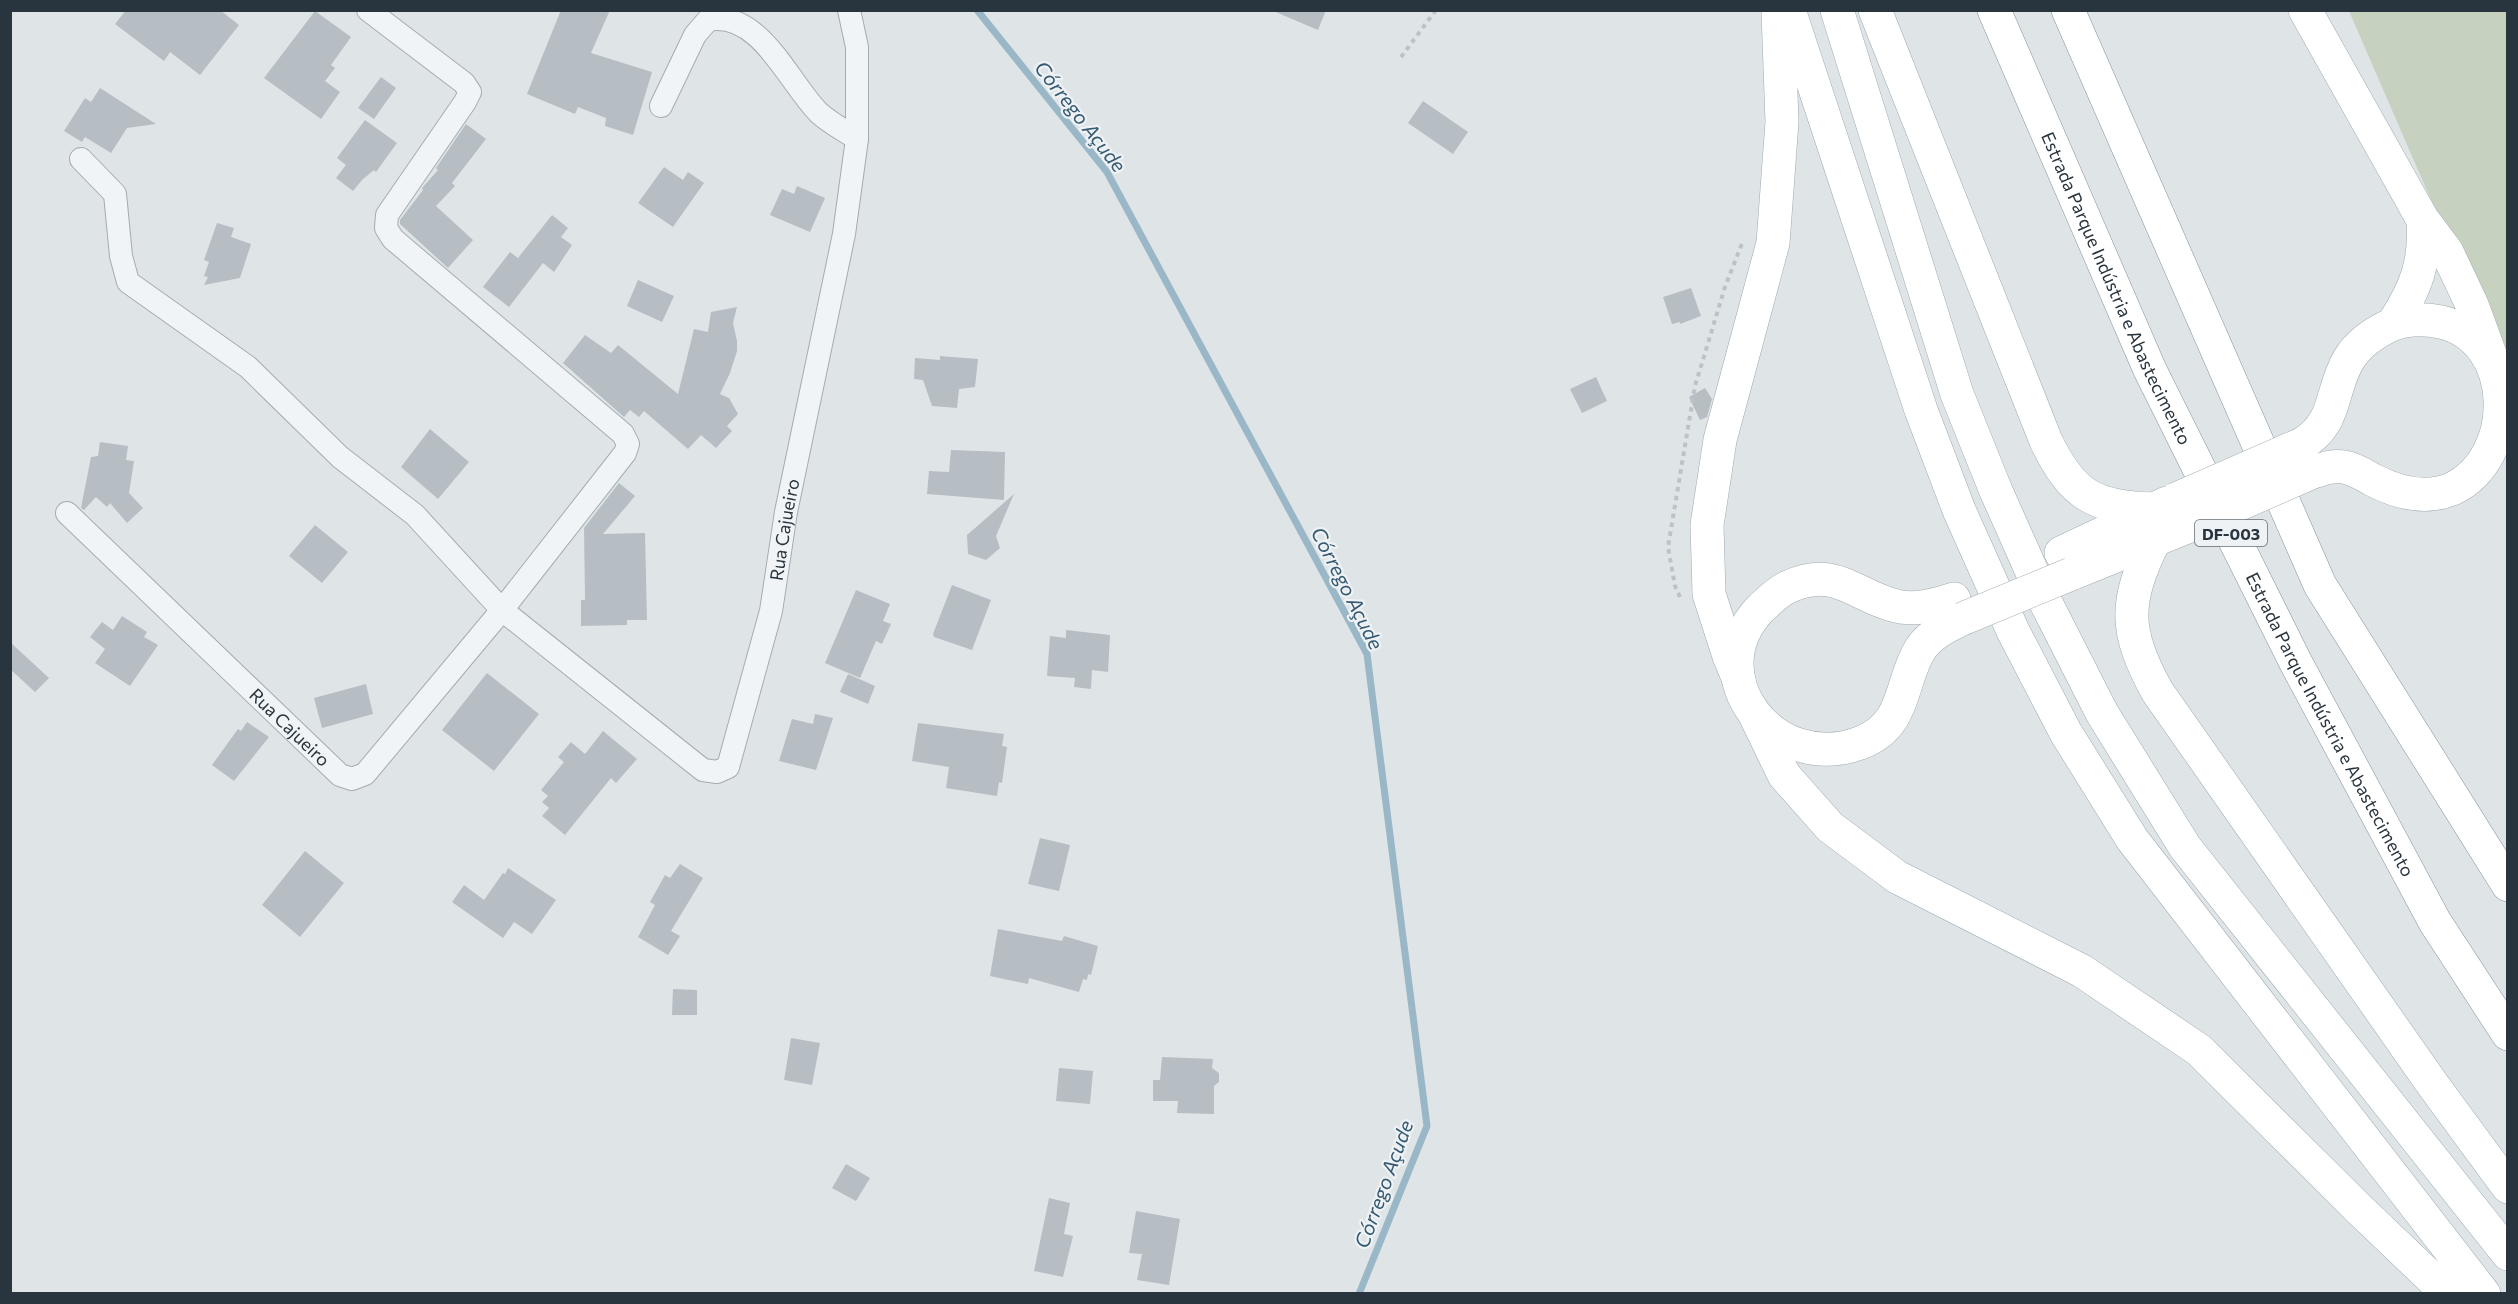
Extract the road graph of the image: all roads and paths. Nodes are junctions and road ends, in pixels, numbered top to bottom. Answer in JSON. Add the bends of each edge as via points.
{"nodes":[{"id":1,"x":369,"y":10,"type":"edge"},
{"id":2,"x":849,"y":10,"type":"edge"},
{"id":3,"x":1436,"y":10,"type":"edge"},
{"id":4,"x":1778,"y":10,"type":"edge"},
{"id":5,"x":1789,"y":10,"type":"edge"},
{"id":6,"x":1837,"y":10,"type":"edge"},
{"id":7,"x":1875,"y":10,"type":"edge"},
{"id":8,"x":1994,"y":10,"type":"edge"},
{"id":9,"x":2068,"y":10,"type":"edge"},
{"id":10,"x":2306,"y":10,"type":"edge"},
{"id":11,"x":1401,"y":57,"type":"dead end"},
{"id":12,"x":661,"y":106,"type":"dead end"},
{"id":13,"x":857,"y":139,"type":"junction"},
{"id":14,"x":81,"y":159,"type":"dead end"},
{"id":15,"x":2422,"y":220,"type":"junction"},
{"id":16,"x":2393,"y":324,"type":"junction"},
{"id":17,"x":2491,"y":357,"type":"junction"},
{"id":18,"x":2506,"y":391,"type":"edge"},
{"id":19,"x":2307,"y":458,"type":"junction"},
{"id":20,"x":2172,"y":512,"type":"junction"},
{"id":21,"x":67,"y":513,"type":"dead end"},
{"id":22,"x":2154,"y":541,"type":"junction"},
{"id":23,"x":2066,"y":564,"type":"junction"},
{"id":24,"x":1958,"y":609,"type":"junction"},
{"id":25,"x":502,"y":610,"type":"junction"},
{"id":26,"x":1739,"y":680,"type":"junction"},
{"id":27,"x":1756,"y":717,"type":"junction"},
{"id":28,"x":2508,"y":885,"type":"edge"},
{"id":29,"x":2508,"y":1034,"type":"edge"},
{"id":30,"x":2508,"y":1187,"type":"edge"},
{"id":31,"x":2508,"y":1254,"type":"edge"},
{"id":32,"x":2448,"y":1293,"type":"edge"},
{"id":33,"x":2484,"y":1293,"type":"edge"}],
"edges":[{"from":1,"to":25,"type":"street","name":"Rua Cajueiro","via":[[464,83],[470,92],[387,215],[386,228],[393,239],[623,434],[628,444],[625,453]]},
{"from":2,"to":13,"type":"street","name":"Rua Cajueiro","via":[[857,47]]},
{"from":3,"to":11,"type":"path"},
{"from":4,"to":26,"type":"main road","via":[[1782,122],[1773,243],[1720,440],[1707,525],[1709,594]]},
{"from":5,"to":33,"type":"main road","via":[[1929,432],[2013,631],[2066,733],[2132,838]]},
{"from":6,"to":31,"type":"main road","via":[[1957,393],[2045,601],[2102,713],[2185,848]]},
{"from":7,"to":20,"type":"main road","via":[[2058,465],[2068,480],[2103,503]]},
{"from":8,"to":29,"type":"main road","name":"Estrada Parque Indústria e Abastecimento","number":"DF-003","via":[[2150,370],[2296,663],[2435,922]]},
{"from":9,"to":28,"type":"main road","number":"DF-003","via":[[2320,585]]},
{"from":10,"to":15,"type":"main road"},
{"from":12,"to":13,"type":"street","via":[[695,35],[708,20],[719,18],[735,21],[752,31],[820,113]]},
{"from":13,"to":25,"type":"street","name":"Rua Cajueiro","via":[[844,234],[786,512],[771,611],[728,766],[717,772],[704,770]]},
{"from":14,"to":25,"type":"street","via":[[115,194],[121,256],[128,282],[248,368],[340,457],[415,515]]},
{"from":15,"to":16,"type":"main road","via":[[2423,262],[2408,302]]},
{"from":15,"to":17,"type":"main road","via":[[2447,252]]},
{"from":16,"to":17,"type":"main road","via":[[2422,320],[2453,325],[2474,338]]},
{"from":16,"to":19,"type":"main road","via":[[2349,357],[2330,414],[2313,437]]},
{"from":17,"to":18,"type":"main road"},
{"from":18,"to":19,"type":"main road","via":[[2493,451],[2468,481],[2450,490],[2434,494],[2396,491],[2354,470],[2329,467]]},
{"from":19,"to":20,"type":"main road","bridge":true},
{"from":20,"to":22,"type":"main road"},
{"from":20,"to":23,"type":"main road","via":[[2118,528]]},
{"from":21,"to":25,"type":"street","name":"Rua Cajueiro","via":[[340,776],[352,779],[364,774]]},
{"from":22,"to":23,"type":"main road"},
{"from":22,"to":30,"type":"main road","via":[[2140,570],[2132,615],[2140,659],[2157,691]]},
{"from":23,"to":24,"type":"main road"},
{"from":24,"to":26,"type":"main road","via":[[1896,606],[1833,580],[1789,587],[1766,603],[1743,634],[1738,656]]},
{"from":24,"to":27,"type":"main road","via":[[1922,647],[1902,702],[1880,732],[1839,749],[1815,749],[1791,743]]},
{"from":26,"to":27,"type":"main road"},
{"from":27,"to":32,"type":"main road","via":[[1785,775],[1830,827],[1897,877],[2082,971],[2199,1050]]}]}
